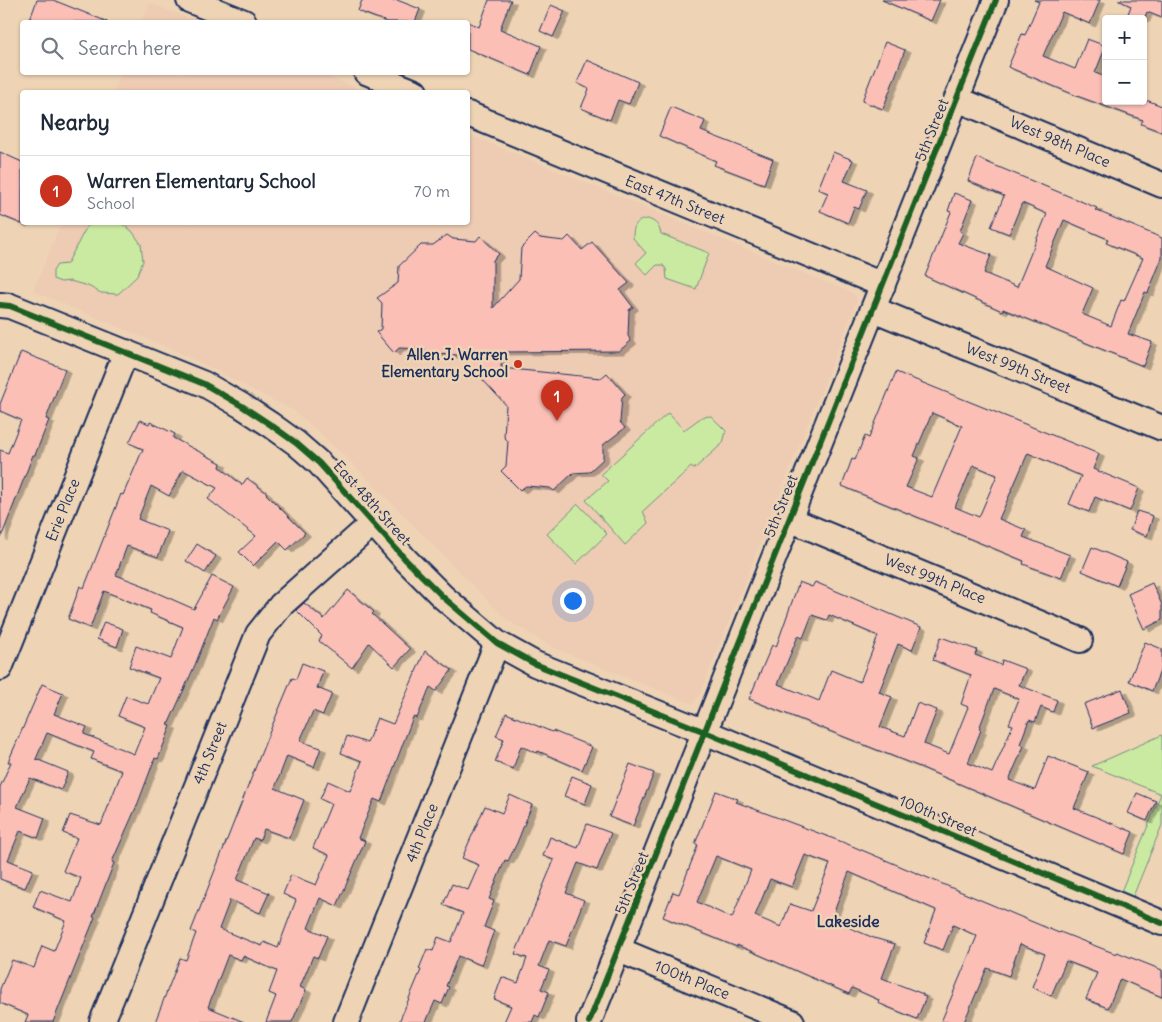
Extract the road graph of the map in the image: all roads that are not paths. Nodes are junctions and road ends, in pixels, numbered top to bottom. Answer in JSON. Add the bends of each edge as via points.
{"nodes":[{"id":1,"x":188,"y":0,"type":"edge"},
{"id":2,"x":996,"y":0,"type":"edge"},
{"id":3,"x":239,"y":20,"type":"edge"},
{"id":4,"x":373,"y":75,"type":"edge"},
{"id":5,"x":410,"y":90,"type":"edge"},
{"id":6,"x":957,"y":99,"type":"junction"},
{"id":7,"x":470,"y":115,"type":"edge"},
{"id":8,"x":1162,"y":185,"type":"edge"},
{"id":9,"x":883,"y":286,"type":"junction"},
{"id":10,"x":3,"y":303,"type":"edge"},
{"id":11,"x":874,"y":309,"type":"junction"},
{"id":12,"x":126,"y":352,"type":"junction"},
{"id":13,"x":1162,"y":428,"type":"edge"},
{"id":14,"x":789,"y":519,"type":"junction"},
{"id":15,"x":373,"y":523,"type":"junction"},
{"id":16,"x":1080,"y":640,"type":"dead end"},
{"id":17,"x":498,"y":643,"type":"junction"},
{"id":18,"x":0,"y":668,"type":"edge"},
{"id":19,"x":705,"y":732,"type":"junction"},
{"id":20,"x":1162,"y":923,"type":"edge"},
{"id":21,"x":619,"y":950,"type":"junction"},
{"id":22,"x":102,"y":1022,"type":"edge"},
{"id":23,"x":346,"y":1022,"type":"edge"},
{"id":24,"x":590,"y":1022,"type":"edge"},
{"id":25,"x":792,"y":1022,"type":"edge"}],
"edges":[{"from":1,"to":3,"type":"street"},
{"from":2,"to":6,"type":"street","name":"5th Street"},
{"from":4,"to":5,"type":"street"},
{"from":6,"to":8,"type":"street","name":"West 98th Place"},
{"from":6,"to":9,"type":"street","name":"5th Street"},
{"from":7,"to":9,"type":"street","name":"East 47th Street"},
{"from":9,"to":11,"type":"street","name":"5th Street"},
{"from":10,"to":12,"type":"street","name":"East 48th Street"},
{"from":11,"to":13,"type":"street","name":"West 99th Street"},
{"from":11,"to":14,"type":"street","name":"5th Street"},
{"from":12,"to":15,"type":"street","name":"East 48th Street","via":[[204,384],[271,425],[319,463]]},
{"from":12,"to":18,"type":"street","name":"Erie Place"},
{"from":14,"to":16,"type":"street","name":"West 99th Place"},
{"from":14,"to":19,"type":"street","name":"5th Street"},
{"from":15,"to":17,"type":"street","name":"East 48th Street","via":[[443,597]]},
{"from":15,"to":22,"type":"street","name":"4th Street","via":[[281,605],[258,634]]},
{"from":17,"to":19,"type":"street","name":"East 48th Street","via":[[565,677]]},
{"from":17,"to":23,"type":"street","name":"4th Place"},
{"from":19,"to":20,"type":"street","name":"100th Street"},
{"from":19,"to":21,"type":"street","name":"5th Street"},
{"from":21,"to":24,"type":"street","name":"5th Street"},
{"from":21,"to":25,"type":"street","name":"100th Place"}]}
